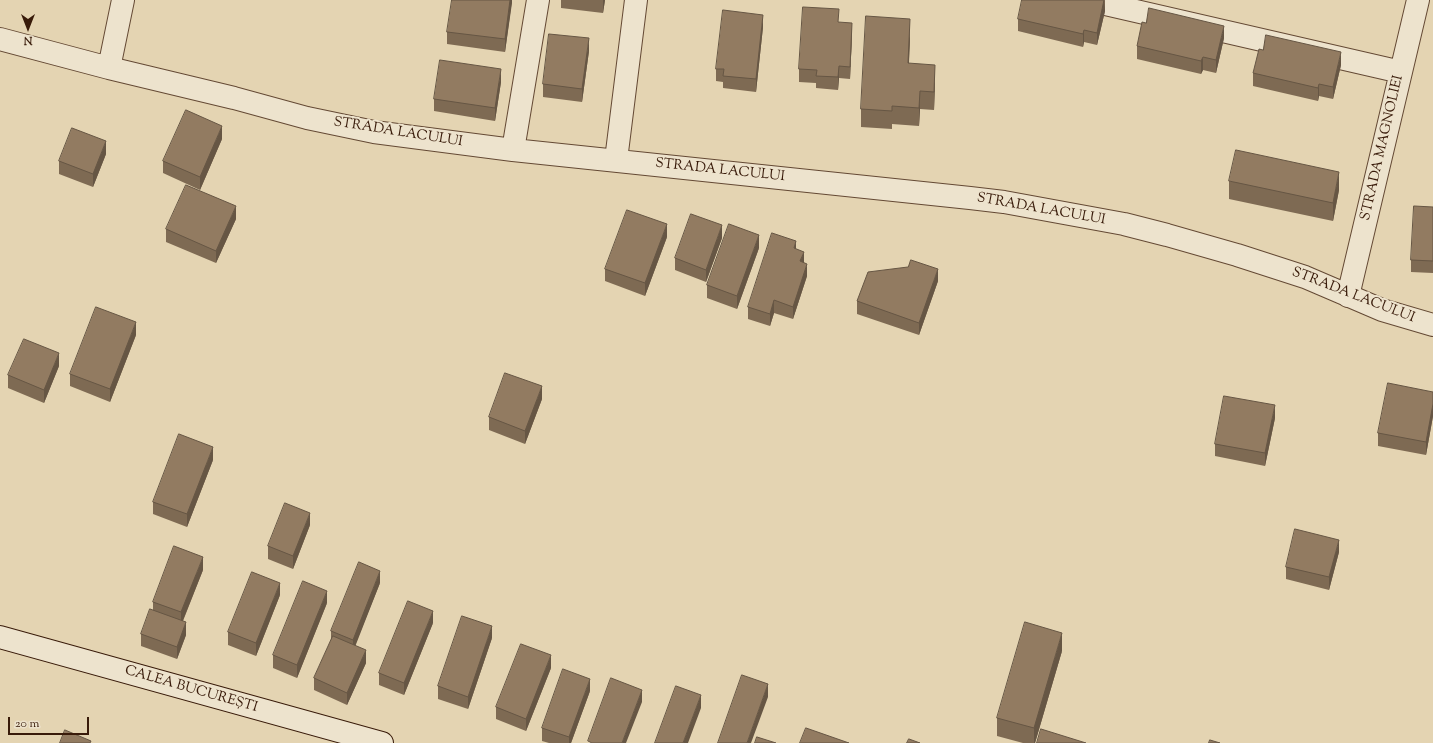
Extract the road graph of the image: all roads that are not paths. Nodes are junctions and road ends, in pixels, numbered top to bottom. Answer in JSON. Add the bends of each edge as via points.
{"nodes":[{"id":1,"x":123,"y":0,"type":"edge"},
{"id":2,"x":538,"y":0,"type":"edge"},
{"id":3,"x":636,"y":0,"type":"edge"},
{"id":4,"x":1088,"y":0,"type":"edge"},
{"id":5,"x":1418,"y":0,"type":"edge"},
{"id":6,"x":0,"y":39,"type":"edge"},
{"id":7,"x":109,"y":68,"type":"junction"},
{"id":8,"x":1401,"y":72,"type":"junction"},
{"id":9,"x":513,"y":150,"type":"junction"},
{"id":10,"x":616,"y":160,"type":"junction"},
{"id":11,"x":1348,"y":296,"type":"junction"},
{"id":12,"x":1433,"y":325,"type":"edge"},
{"id":13,"x":0,"y":637,"type":"edge"},
{"id":14,"x":382,"y":743,"type":"edge"}],
"edges":[{"from":1,"to":7,"type":"street"},
{"from":2,"to":9,"type":"street"},
{"from":3,"to":10,"type":"street"},
{"from":4,"to":8,"type":"street"},
{"from":5,"to":8,"type":"street","name":"STRADA MAGNOLIEI"},
{"from":6,"to":7,"type":"street","name":"STRADA LACULUI"},
{"from":7,"to":9,"type":"street","name":"STRADA LACULUI","via":[[342,126]]},
{"from":8,"to":11,"type":"street","name":"STRADA MAGNOLIEI"},
{"from":9,"to":10,"type":"street","name":"STRADA LACULUI"},
{"from":10,"to":11,"type":"street","name":"STRADA LACULUI","via":[[1004,202],[1124,224],[1237,255],[1305,277]]},
{"from":11,"to":12,"type":"street","name":"STRADA LACULUI","via":[[1382,310]]},
{"from":13,"to":14,"type":"street","name":"CALEA BUCUREȘTI"}]}
